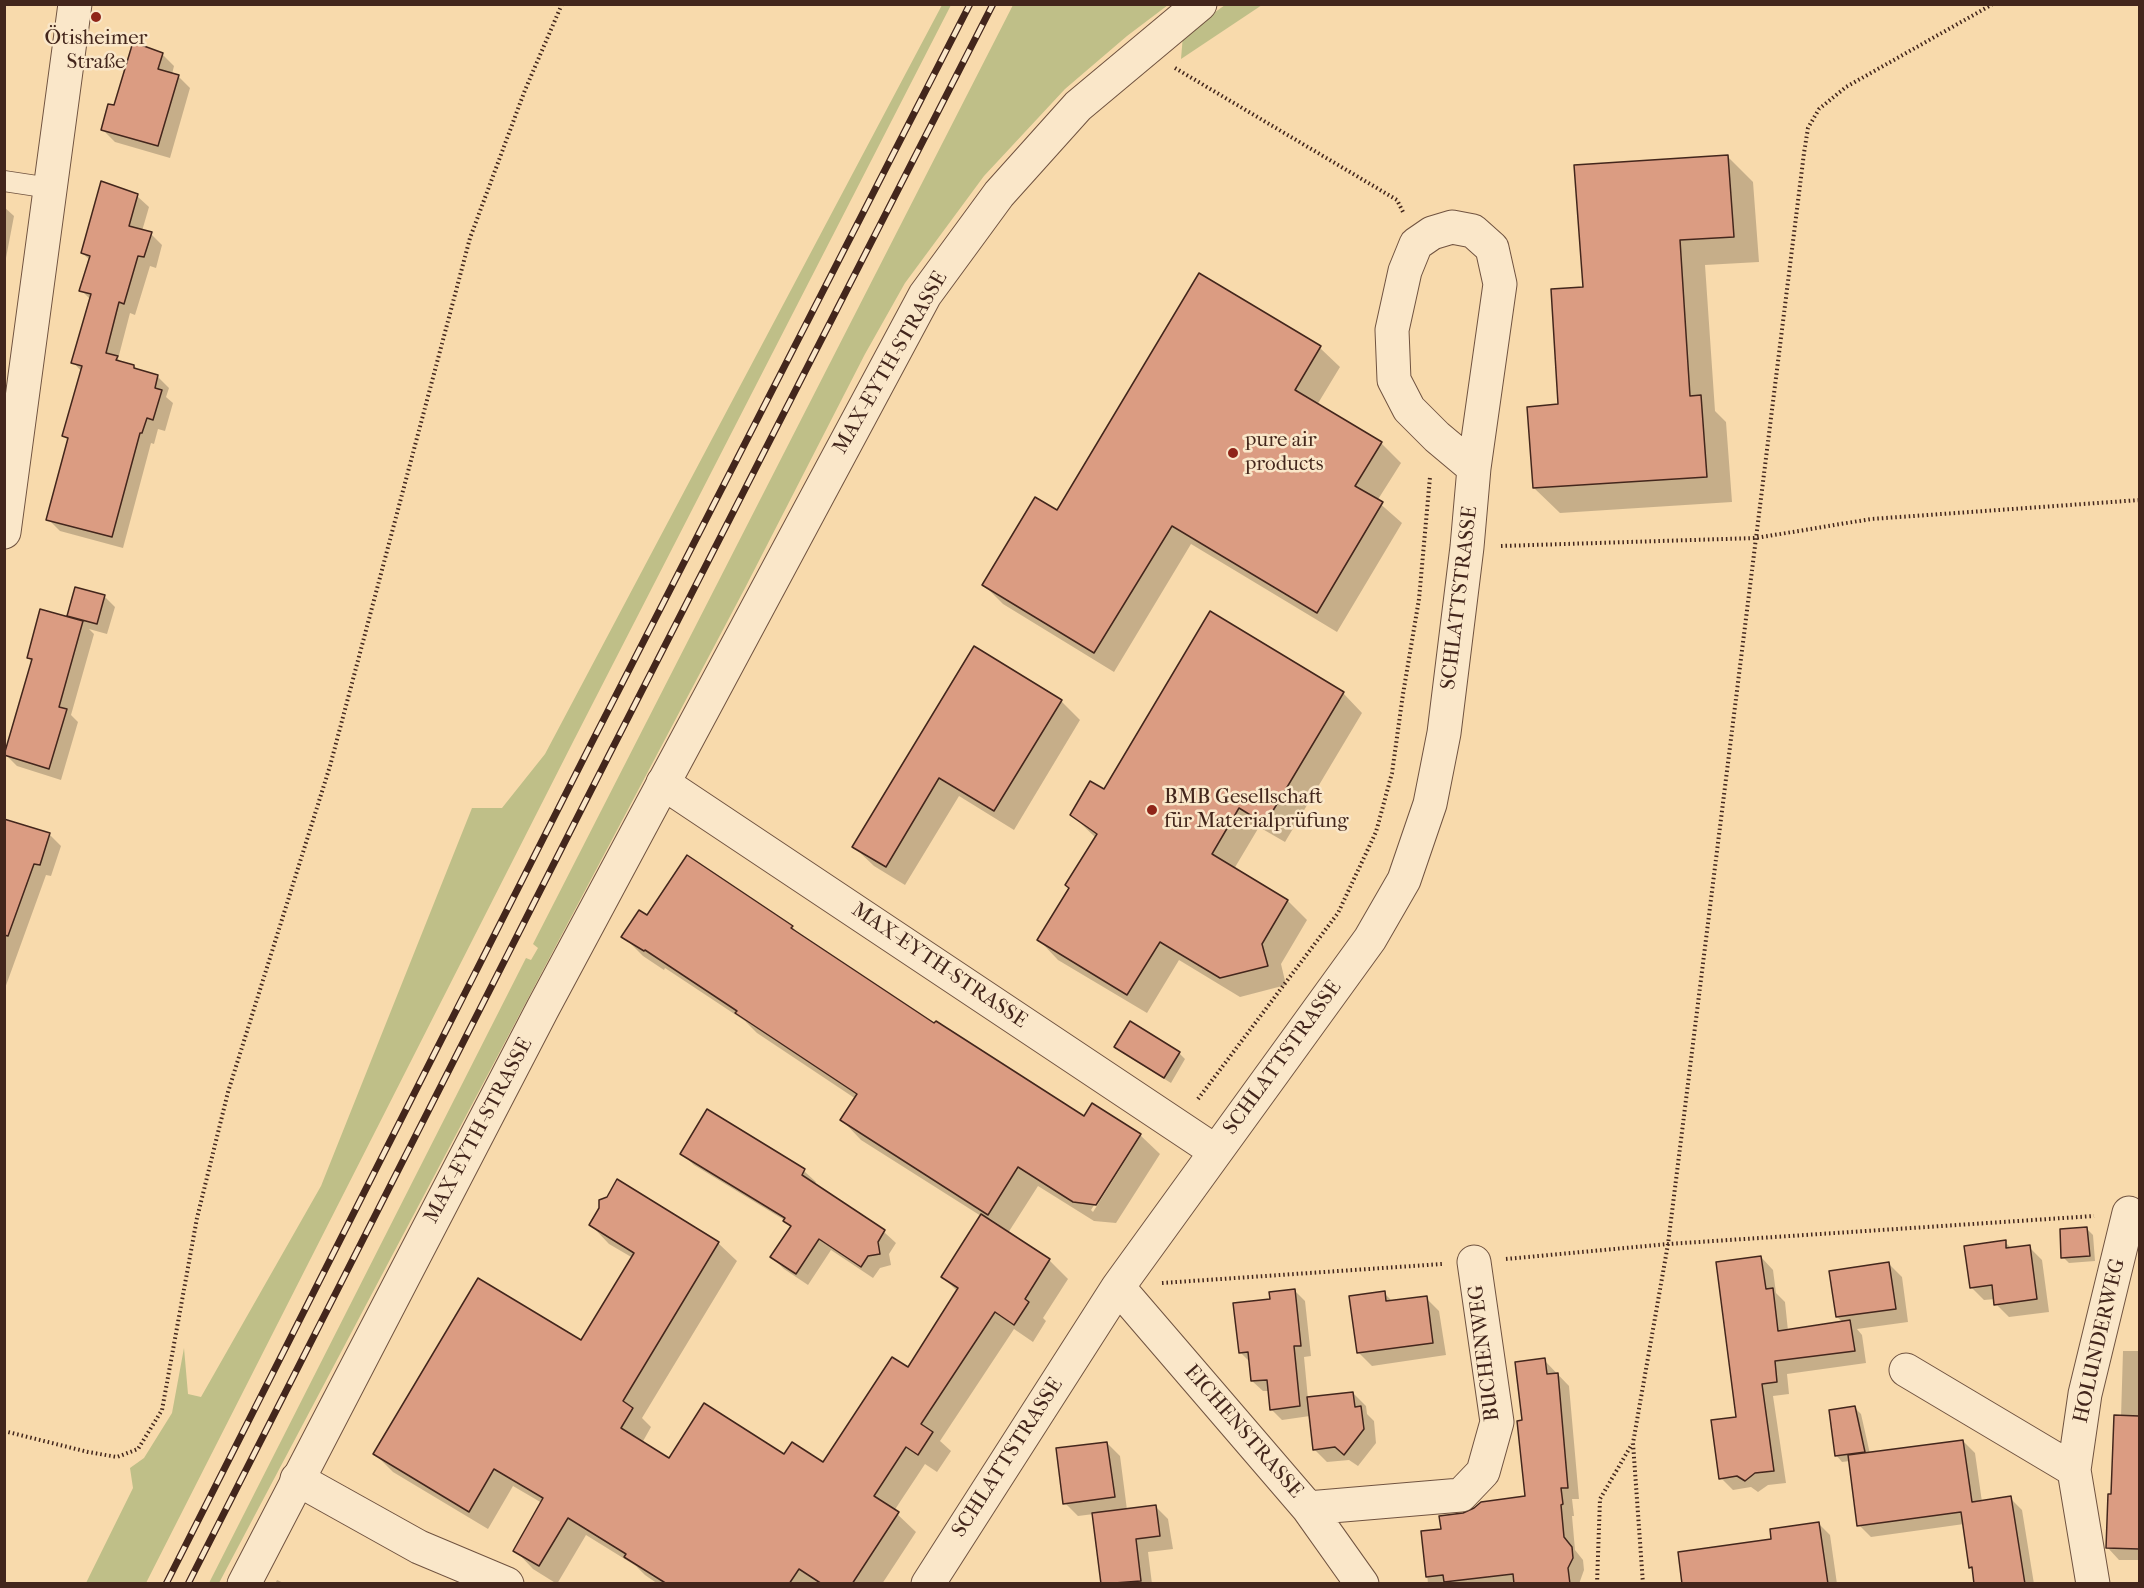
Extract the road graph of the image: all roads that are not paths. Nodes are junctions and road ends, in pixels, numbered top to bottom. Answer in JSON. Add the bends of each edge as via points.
{"nodes":[{"id":1,"x":75,"y":4,"type":"edge"},
{"id":2,"x":1200,"y":4,"type":"edge"},
{"id":3,"x":4,"y":181,"type":"edge"},
{"id":4,"x":50,"y":188,"type":"junction"},
{"id":5,"x":1474,"y":468,"type":"junction"},
{"id":6,"x":6,"y":527,"type":"edge"},
{"id":7,"x":663,"y":783,"type":"junction"},
{"id":8,"x":1215,"y":1151,"type":"junction"},
{"id":9,"x":2129,"y":1213,"type":"road end"},
{"id":10,"x":1474,"y":1262,"type":"road end"},
{"id":11,"x":1118,"y":1287,"type":"junction"},
{"id":12,"x":1906,"y":1370,"type":"dead end"},
{"id":13,"x":2074,"y":1470,"type":"junction"},
{"id":14,"x":297,"y":1479,"type":"junction"},
{"id":15,"x":1308,"y":1508,"type":"junction"},
{"id":16,"x":244,"y":1584,"type":"edge"},
{"id":17,"x":507,"y":1584,"type":"edge"},
{"id":18,"x":928,"y":1584,"type":"edge"},
{"id":19,"x":1362,"y":1584,"type":"edge"},
{"id":20,"x":2093,"y":1584,"type":"edge"}],
"edges":[{"from":1,"to":4,"type":"street"},
{"from":2,"to":7,"type":"street","name":"MAX-EYTH-STRASSE","via":[[1078,106],[999,194],[925,295]]},
{"from":3,"to":4,"type":"lane"},
{"from":4,"to":6,"type":"street"},
{"from":5,"to":5,"type":"street","name":"SCHLATTSTRASSE","via":[[1500,284],[1492,248],[1473,231],[1452,227],[1432,233],[1416,244],[1405,271],[1392,330],[1394,380],[1409,410]]},
{"from":5,"to":8,"type":"street","name":"SCHLATTSTRASSE","via":[[1444,733],[1430,804],[1404,880],[1370,939]]},
{"from":7,"to":8,"type":"street","name":"MAX-EYTH-STRASSE"},
{"from":7,"to":14,"type":"street","name":"MAX-EYTH-STRASSE"},
{"from":8,"to":11,"type":"street","name":"SCHLATTSTRASSE"},
{"from":9,"to":13,"type":"street","name":"HOLUNDERWEG","via":[[2085,1394]]},
{"from":10,"to":15,"type":"street","name":"BUCHENWEG","via":[[1497,1422],[1484,1472],[1461,1495]]},
{"from":11,"to":15,"type":"street","name":"EICHENSTRASSE"},
{"from":11,"to":18,"type":"street","name":"SCHLATTSTRASSE"},
{"from":12,"to":13,"type":"street"},
{"from":13,"to":20,"type":"street","name":"HOLUNDERWEG"},
{"from":14,"to":16,"type":"street","name":"MAX-EYTH-STRASSE"},
{"from":14,"to":17,"type":"street","via":[[419,1547]]},
{"from":15,"to":19,"type":"street","name":"EICHENSTRASSE"}]}
